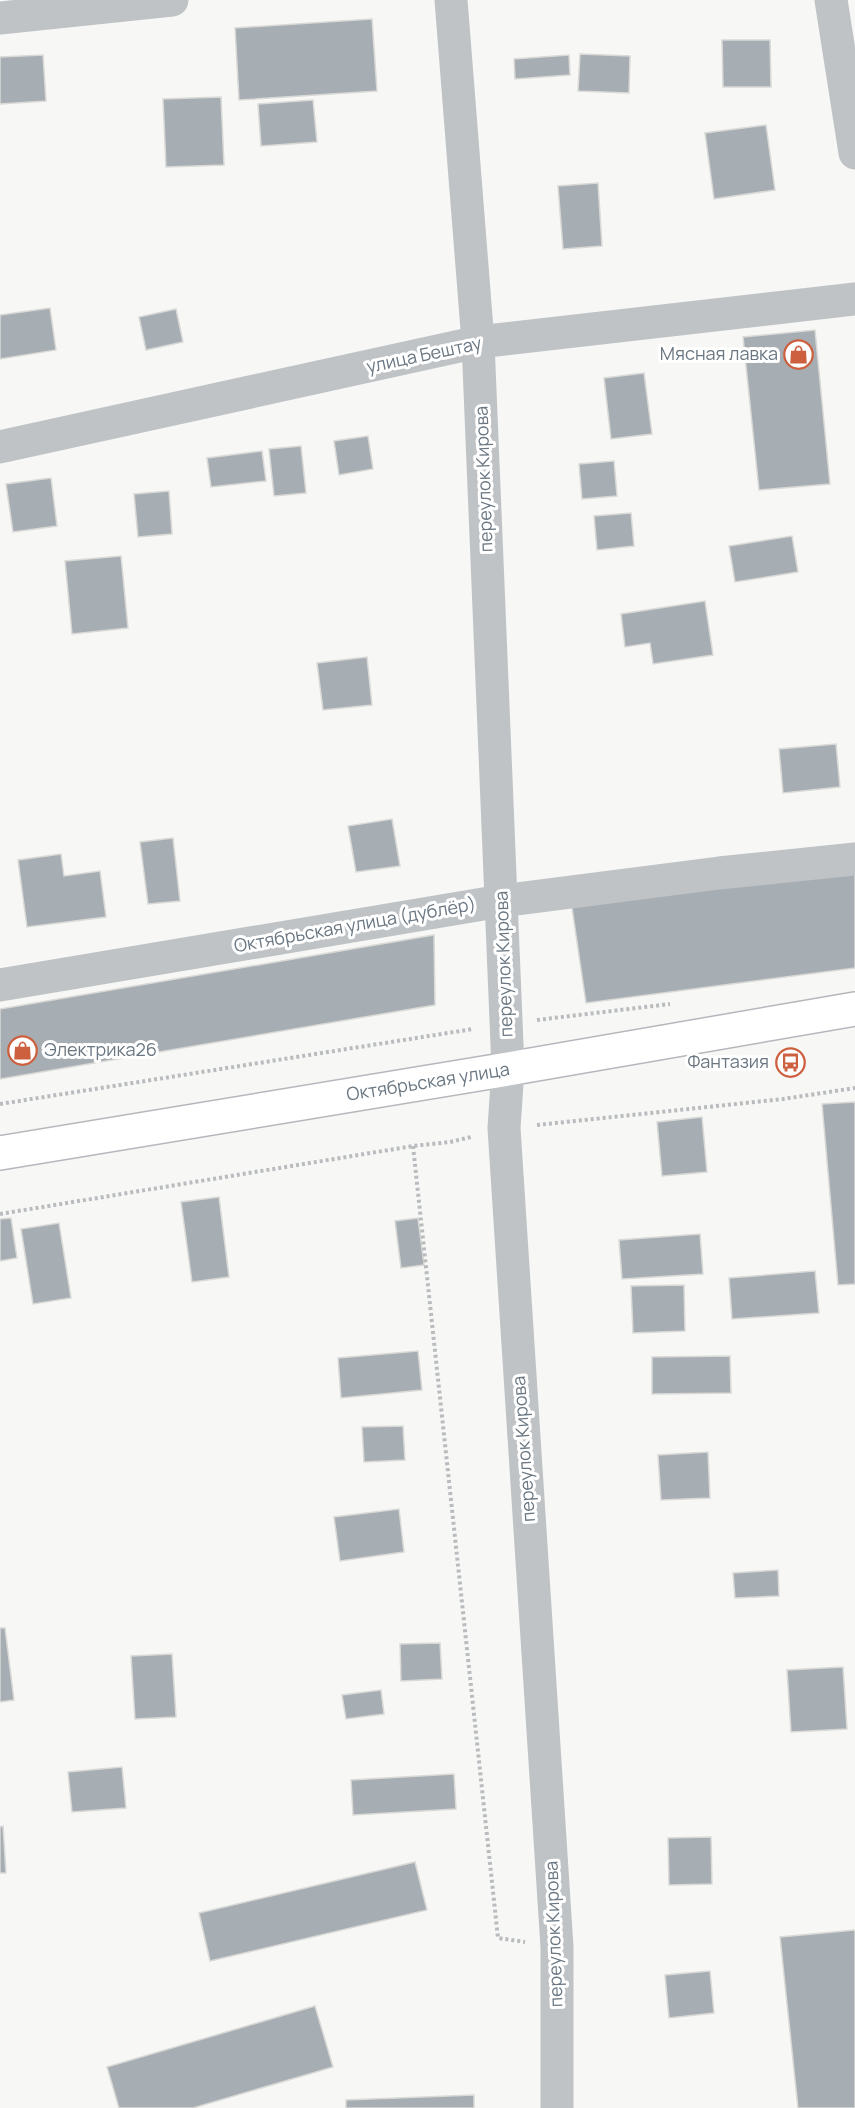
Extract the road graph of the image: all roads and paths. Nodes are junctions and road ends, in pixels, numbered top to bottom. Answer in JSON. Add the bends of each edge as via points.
{"nodes":[{"id":1,"x":172,"y":0,"type":"edge"},
{"id":2,"x":451,"y":0,"type":"edge"},
{"id":3,"x":831,"y":0,"type":"edge"},
{"id":4,"x":0,"y":18,"type":"edge"},
{"id":5,"x":855,"y":153,"type":"edge"},
{"id":6,"x":855,"y":299,"type":"edge"},
{"id":7,"x":478,"y":342,"type":"junction"},
{"id":8,"x":0,"y":447,"type":"edge"},
{"id":9,"x":855,"y":859,"type":"edge"},
{"id":10,"x":501,"y":901,"type":"junction"},
{"id":11,"x":0,"y":985,"type":"edge"},
{"id":12,"x":681,"y":1003,"type":"dead end"},
{"id":13,"x":855,"y":1009,"type":"edge"},
{"id":14,"x":506,"y":1023,"type":"junction"},
{"id":15,"x":508,"y":1069,"type":"junction"},
{"id":16,"x":855,"y":1088,"type":"edge"},
{"id":17,"x":0,"y":1104,"type":"edge"},
{"id":18,"x":504,"y":1128,"type":"junction"},
{"id":19,"x":413,"y":1146,"type":"junction"},
{"id":20,"x":0,"y":1153,"type":"edge"},
{"id":21,"x":0,"y":1214,"type":"edge"},
{"id":22,"x":556,"y":1947,"type":"junction"},
{"id":23,"x":557,"y":2108,"type":"edge"}],
"edges":[{"from":1,"to":4,"type":"street"},
{"from":2,"to":7,"type":"street","name":"переулок Кирова"},
{"from":3,"to":5,"type":"street"},
{"from":6,"to":7,"type":"street","name":"улица Бештау"},
{"from":7,"to":8,"type":"street","name":"улица Бештау"},
{"from":7,"to":10,"type":"street","name":"переулок Кирова"},
{"from":9,"to":10,"type":"street","name":"Октябрьская улица (дублёр)"},
{"from":10,"to":11,"type":"street","name":"Октябрьская улица (дублёр)"},
{"from":10,"to":14,"type":"street","name":"переулок Кирова"},
{"from":12,"to":14,"type":"path"},
{"from":13,"to":15,"type":"main road","name":"Октябрьская улица"},
{"from":14,"to":15,"type":"street","name":"переулок Кирова"},
{"from":14,"to":17,"type":"path"},
{"from":15,"to":18,"type":"street","name":"переулок Кирова"},
{"from":15,"to":20,"type":"main road","name":"Октябрьская улица"},
{"from":16,"to":18,"type":"path"},
{"from":18,"to":19,"type":"path","via":[[450,1142]]},
{"from":18,"to":22,"type":"street","name":"переулок Кирова"},
{"from":19,"to":21,"type":"path"},
{"from":19,"to":22,"type":"path","via":[[498,1938]]},
{"from":22,"to":23,"type":"street","name":"переулок Кирова"}]}
